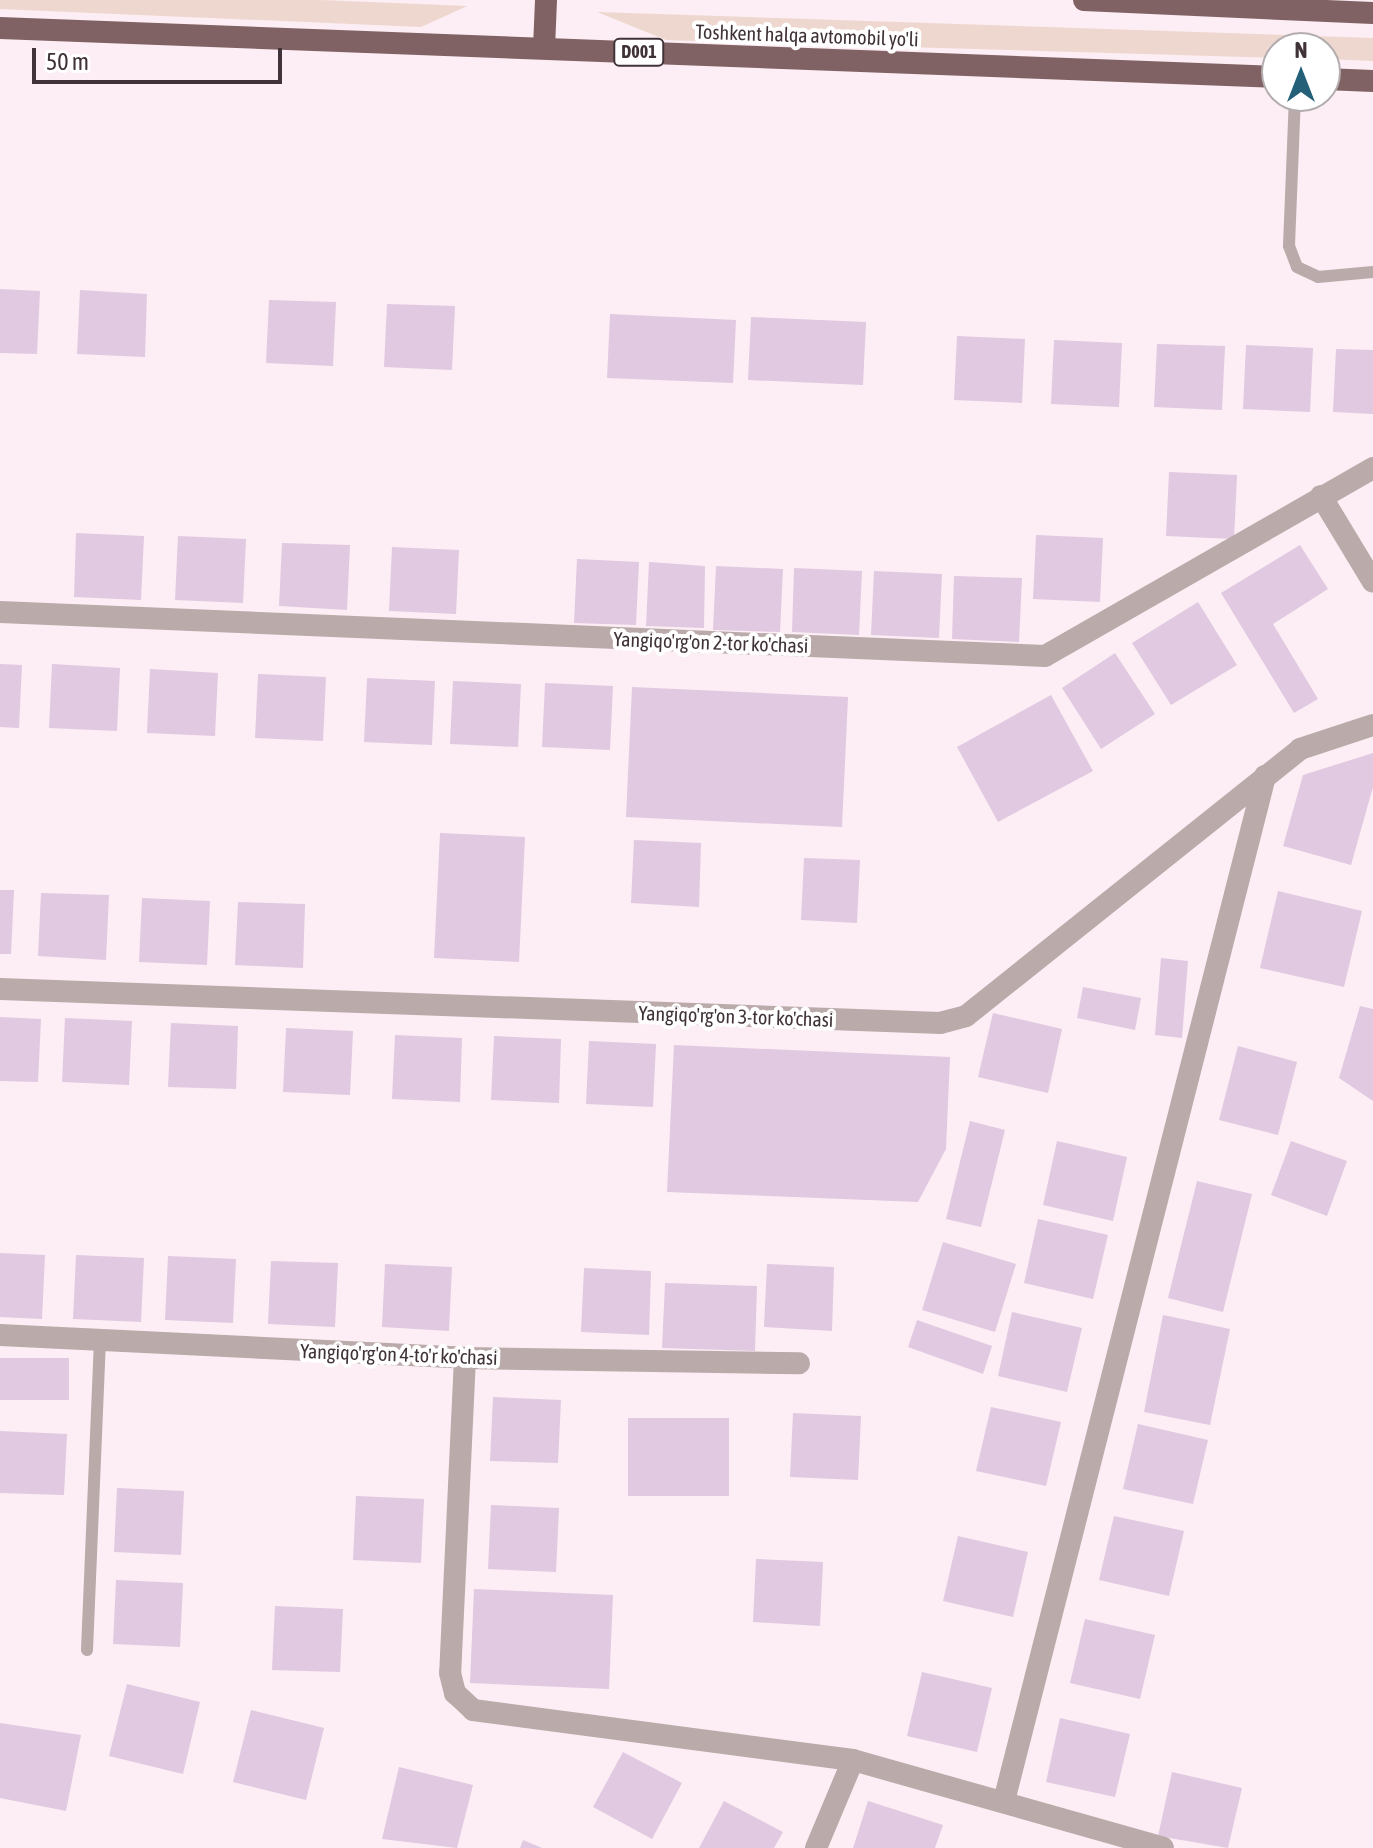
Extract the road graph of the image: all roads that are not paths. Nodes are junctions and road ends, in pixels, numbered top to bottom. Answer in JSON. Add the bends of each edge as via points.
{"nodes":[{"id":1,"x":546,"y":0,"type":"edge"},
{"id":2,"x":1084,"y":0,"type":"edge"},
{"id":3,"x":1373,"y":13,"type":"edge"},
{"id":4,"x":0,"y":28,"type":"edge"},
{"id":5,"x":544,"y":48,"type":"junction"},
{"id":6,"x":1261,"y":76,"type":"edge"},
{"id":7,"x":1341,"y":80,"type":"edge"},
{"id":8,"x":1373,"y":81,"type":"edge"},
{"id":9,"x":1294,"y":112,"type":"edge"},
{"id":10,"x":1373,"y":272,"type":"edge"},
{"id":11,"x":1373,"y":468,"type":"edge"},
{"id":12,"x":1321,"y":496,"type":"junction"},
{"id":13,"x":1373,"y":582,"type":"edge"},
{"id":14,"x":0,"y":612,"type":"edge"},
{"id":15,"x":1373,"y":725,"type":"edge"},
{"id":16,"x":1265,"y":776,"type":"junction"},
{"id":17,"x":0,"y":989,"type":"edge"},
{"id":18,"x":0,"y":1335,"type":"edge"},
{"id":19,"x":100,"y":1340,"type":"junction"},
{"id":20,"x":465,"y":1358,"type":"junction"},
{"id":21,"x":799,"y":1363,"type":"dead end"},
{"id":22,"x":87,"y":1650,"type":"dead end"},
{"id":23,"x":853,"y":1760,"type":"junction"},
{"id":24,"x":1004,"y":1801,"type":"junction"},
{"id":25,"x":816,"y":1848,"type":"edge"},
{"id":26,"x":1163,"y":1848,"type":"edge"}],
"edges":[{"from":1,"to":5,"type":"highway"},
{"from":2,"to":3,"type":"highway"},
{"from":4,"to":5,"type":"highway","name":"Toshkent halqa avtomobil yo'li","number":"D001"},
{"from":5,"to":6,"type":"highway","name":"Toshkent halqa avtomobil yo'li","number":"D001"},
{"from":7,"to":8,"type":"highway"},
{"from":9,"to":10,"type":"lane","via":[[1289,246],[1297,267],[1318,277]]},
{"from":11,"to":12,"type":"street","name":"Yangiqo'rg'on 2-tor ko'chasi"},
{"from":12,"to":13,"type":"street"},
{"from":12,"to":14,"type":"street","name":"Yangiqo'rg'on 2-tor ko'chasi","via":[[1045,656]]},
{"from":15,"to":16,"type":"street","name":"Yangiqo'rg'on 3-tor ko'chasi","via":[[1300,749]]},
{"from":16,"to":17,"type":"street","name":"Yangiqo'rg'on 3-tor ko'chasi","via":[[966,1016],[940,1023]]},
{"from":16,"to":24,"type":"street"},
{"from":18,"to":19,"type":"street","name":"Yangiqo'rg'on 4-to'r ko'chasi"},
{"from":19,"to":20,"type":"street","name":"Yangiqo'rg'on 4-to'r ko'chasi"},
{"from":19,"to":22,"type":"lane"},
{"from":20,"to":21,"type":"street","name":"Yangiqo'rg'on 4-to'r ko'chasi"},
{"from":20,"to":23,"type":"street","via":[[450,1650],[455,1693],[473,1710]]},
{"from":23,"to":24,"type":"street"},
{"from":23,"to":25,"type":"street"},
{"from":24,"to":26,"type":"street"}]}
